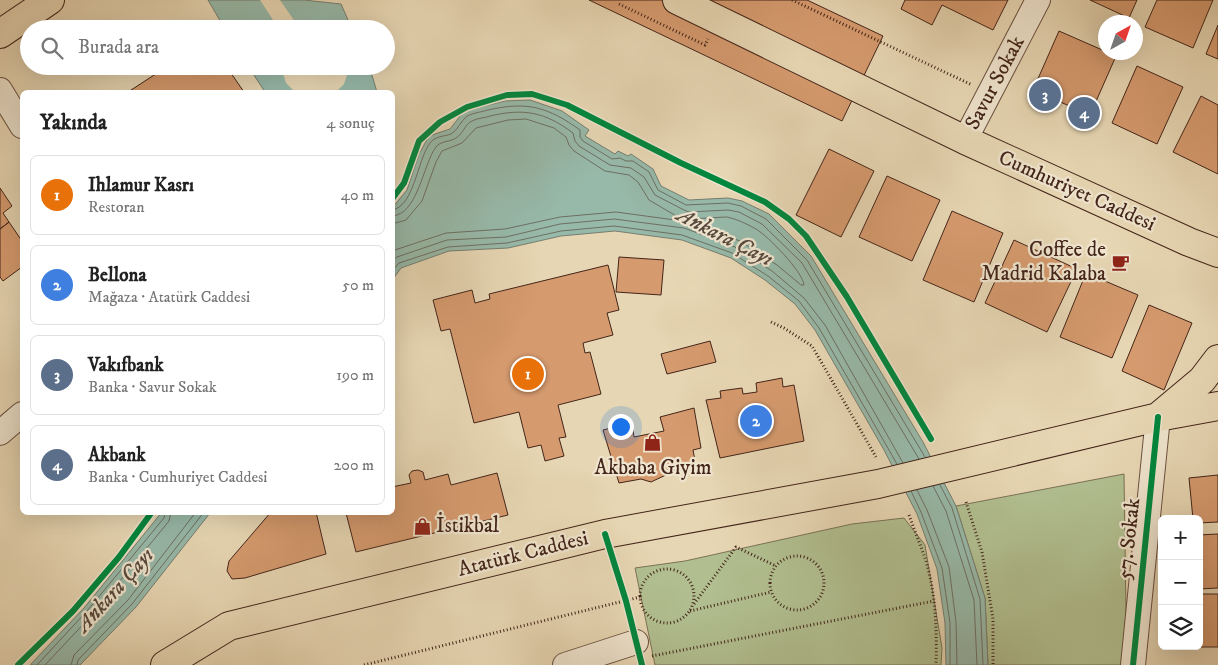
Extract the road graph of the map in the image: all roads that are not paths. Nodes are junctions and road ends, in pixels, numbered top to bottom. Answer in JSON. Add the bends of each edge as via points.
{"nodes":[{"id":1,"x":50,"y":0,"type":"edge"},
{"id":2,"x":676,"y":0,"type":"edge"},
{"id":3,"x":1038,"y":0,"type":"edge"},
{"id":4,"x":20,"y":20,"type":"edge"},
{"id":5,"x":21,"y":20,"type":"edge"},
{"id":6,"x":0,"y":34,"type":"edge"},
{"id":7,"x":0,"y":90,"type":"edge"},
{"id":8,"x":20,"y":123,"type":"edge"},
{"id":9,"x":965,"y":140,"type":"junction"},
{"id":10,"x":1189,"y":242,"type":"junction"},
{"id":11,"x":1218,"y":253,"type":"edge"},
{"id":12,"x":1218,"y":269,"type":"edge"},
{"id":13,"x":1218,"y":359,"type":"edge"},
{"id":14,"x":1218,"y":406,"type":"edge"},
{"id":15,"x":20,"y":416,"type":"edge"},
{"id":16,"x":1158,"y":417,"type":"junction"},
{"id":17,"x":0,"y":433,"type":"edge"},
{"id":18,"x":638,"y":650,"type":"road end"},
{"id":19,"x":165,"y":665,"type":"edge"},
{"id":20,"x":565,"y":665,"type":"edge"},
{"id":21,"x":1133,"y":665,"type":"edge"}],
"edges":[{"from":1,"to":5,"type":"main road"},
{"from":2,"to":9,"type":"main road","name":"Cumhuriyet Caddesi"},
{"from":3,"to":9,"type":"street","name":"Savur Sokak"},
{"from":4,"to":6,"type":"main road"},
{"from":7,"to":8,"type":"street"},
{"from":9,"to":10,"type":"main road","name":"Cumhuriyet Caddesi"},
{"from":10,"to":11,"type":"main road"},
{"from":10,"to":12,"type":"main road"},
{"from":13,"to":16,"type":"main road","via":[[1202,380]]},
{"from":14,"to":16,"type":"main road","name":"Atatürk Caddesi"},
{"from":15,"to":17,"type":"street"},
{"from":16,"to":19,"type":"main road","name":"Atatürk Caddesi","via":[[893,480],[605,534],[229,626]]},
{"from":16,"to":21,"type":"street","name":"57. Sokak"},
{"from":18,"to":20,"type":"street"}]}
